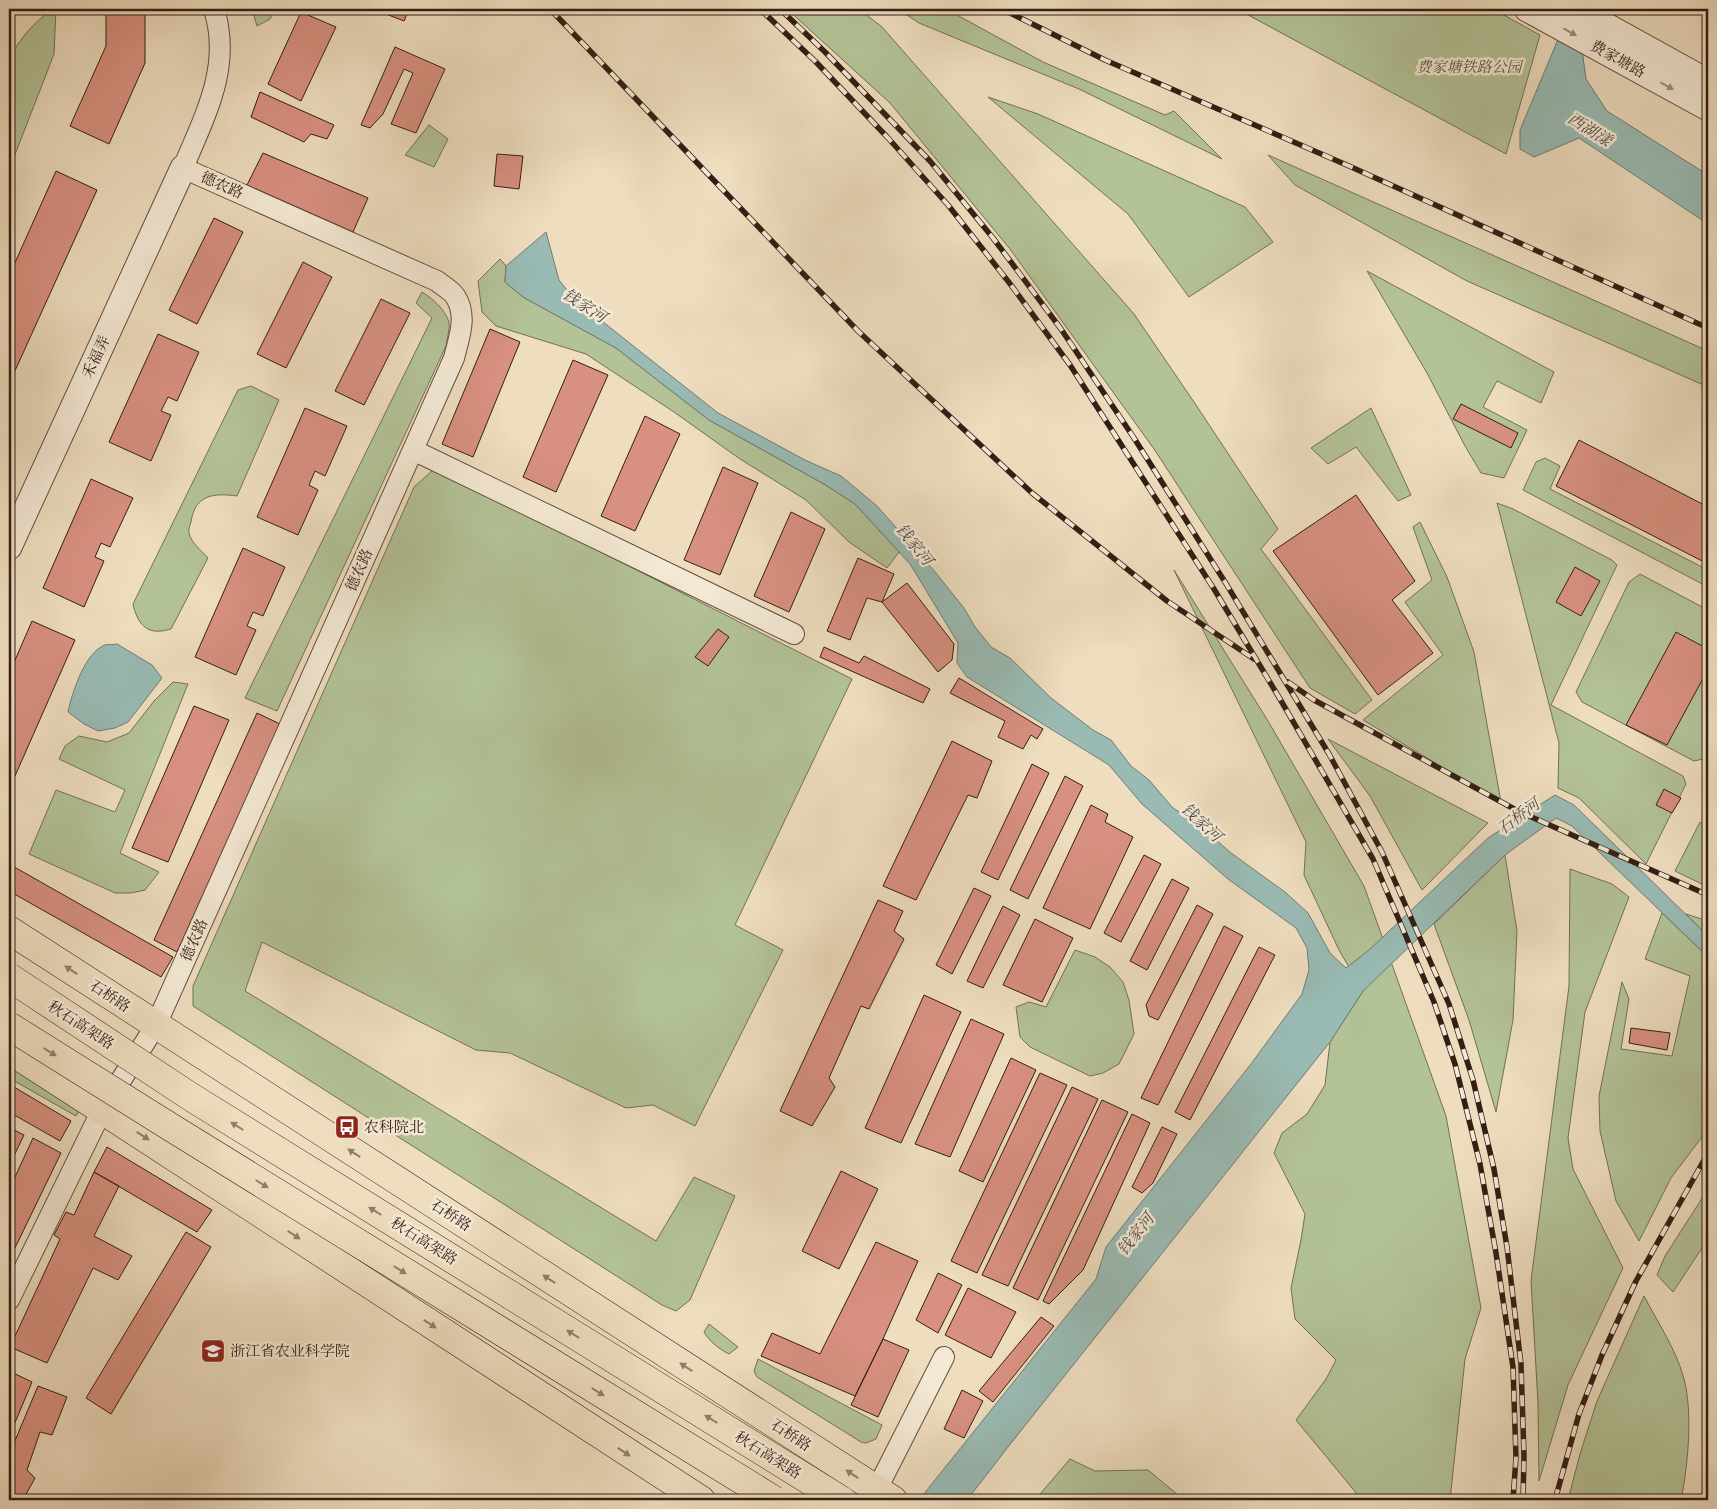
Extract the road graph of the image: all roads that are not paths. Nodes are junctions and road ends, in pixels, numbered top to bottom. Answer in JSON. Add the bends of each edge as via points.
{"nodes":[{"id":1,"x":214,"y":9,"type":"edge"},
{"id":2,"x":1527,"y":9,"type":"edge"},
{"id":3,"x":1576,"y":9,"type":"edge"},
{"id":4,"x":1631,"y":53,"type":"junction"},
{"id":5,"x":1708,"y":82,"type":"edge"},
{"id":6,"x":1708,"y":108,"type":"edge"},
{"id":7,"x":182,"y":168,"type":"junction"},
{"id":8,"x":413,"y":450,"type":"junction"},
{"id":9,"x":9,"y":547,"type":"edge"},
{"id":10,"x":794,"y":634,"type":"dead end"},
{"id":11,"x":9,"y":930,"type":"edge"},
{"id":12,"x":9,"y":978,"type":"edge"},
{"id":13,"x":156,"y":1025,"type":"junction"},
{"id":14,"x":9,"y":1026,"type":"edge"},
{"id":15,"x":9,"y":1050,"type":"edge"},
{"id":16,"x":102,"y":1110,"type":"junction"},
{"id":17,"x":9,"y":1300,"type":"edge"},
{"id":18,"x":944,"y":1357,"type":"dead end"},
{"id":19,"x":885,"y":1495,"type":"edge"},
{"id":20,"x":701,"y":1500,"type":"edge"},
{"id":21,"x":774,"y":1500,"type":"edge"},
{"id":22,"x":841,"y":1500,"type":"edge"}],
"edges":[{"from":1,"to":7,"type":"street","via":[[221,46],[219,72],[207,111]]},
{"from":2,"to":4,"type":"street","name":"费家塘路","one_way":true},
{"from":3,"to":4,"type":"street","name":"费家塘路"},
{"from":4,"to":5,"type":"street","name":"费家塘路"},
{"from":4,"to":6,"type":"street","name":"费家塘路","one_way":true},
{"from":7,"to":8,"type":"street","name":"德农路","via":[[437,282],[455,295],[461,308],[462,328],[454,358]]},
{"from":7,"to":9,"type":"street","name":"禾福弄"},
{"from":8,"to":10,"type":"street"},
{"from":8,"to":13,"type":"street","name":"德农路"},
{"from":13,"to":11,"type":"main road","name":"石桥路","one_way":true},
{"from":22,"to":12,"type":"main road","name":"秋石高架路","one_way":true,"bridge":true,"via":[[191,1097]]},
{"from":13,"to":16,"type":"street","name":"德农路"},
{"from":19,"to":13,"type":"main road","name":"石桥路","one_way":true},
{"from":14,"to":21,"type":"main road","one_way":true,"bridge":true},
{"from":15,"to":16,"type":"main road"},
{"from":16,"to":17,"type":"street","name":"德农路"},
{"from":16,"to":20,"type":"main road","one_way":true},
{"from":18,"to":19,"type":"street"}]}
